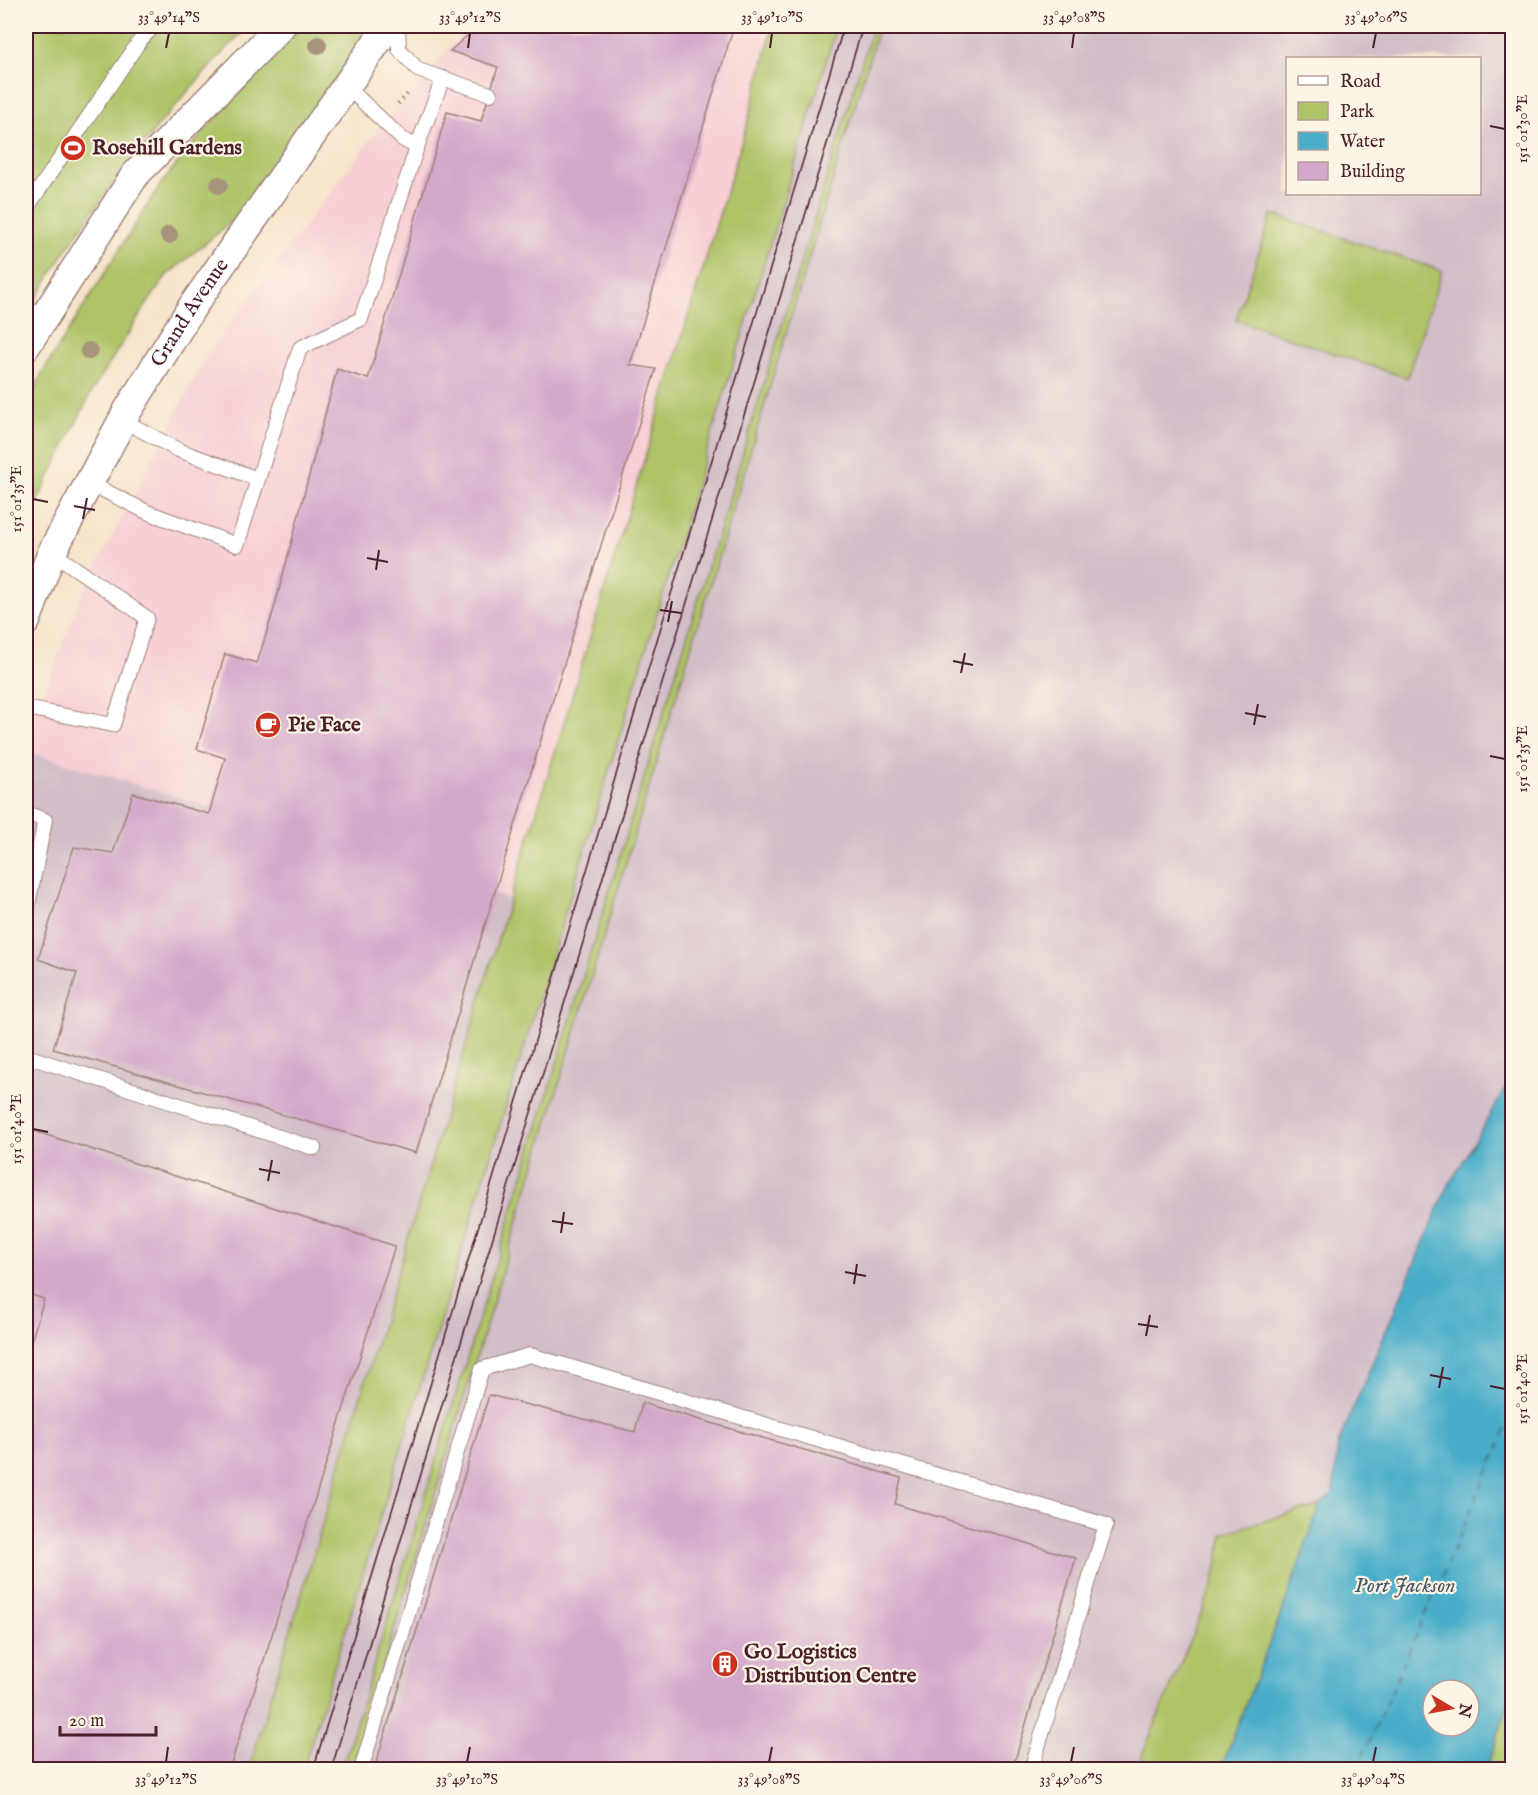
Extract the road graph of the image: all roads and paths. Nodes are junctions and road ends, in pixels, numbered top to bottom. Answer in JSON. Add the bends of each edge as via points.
{"nodes":[{"id":1,"x":153,"y":26,"type":"edge"},
{"id":2,"x":280,"y":26,"type":"edge"},
{"id":3,"x":388,"y":26,"type":"edge"},
{"id":4,"x":398,"y":26,"type":"edge"},
{"id":5,"x":443,"y":78,"type":"junction"},
{"id":6,"x":345,"y":85,"type":"junction"},
{"id":7,"x":413,"y":88,"type":"dead end"},
{"id":8,"x":490,"y":94,"type":"dead end"},
{"id":9,"x":398,"y":104,"type":"dead end"},
{"id":10,"x":417,"y":147,"type":"junction"},
{"id":11,"x":26,"y":209,"type":"edge"},
{"id":12,"x":26,"y":346,"type":"edge"},
{"id":13,"x":122,"y":420,"type":"junction"},
{"id":14,"x":258,"y":479,"type":"junction"},
{"id":15,"x":89,"y":483,"type":"junction"},
{"id":16,"x":52,"y":552,"type":"junction"},
{"id":17,"x":26,"y":621,"type":"edge"},
{"id":18,"x":26,"y":708,"type":"edge"},
{"id":19,"x":26,"y":813,"type":"edge"},
{"id":20,"x":26,"y":915,"type":"edge"},
{"id":21,"x":26,"y":1056,"type":"edge"},
{"id":22,"x":314,"y":1148,"type":"dead end"},
{"id":23,"x":361,"y":1770,"type":"edge"},
{"id":24,"x":1031,"y":1770,"type":"edge"}],
"edges":[{"from":1,"to":11,"type":"lane"},
{"from":2,"to":12,"type":"street","via":[[135,175]]},
{"from":3,"to":6,"type":"street","name":"Grand Avenue"},
{"from":4,"to":5,"type":"lane","via":[[399,49],[418,70]]},
{"from":5,"to":8,"type":"lane"},
{"from":5,"to":10,"type":"lane"},
{"from":6,"to":10,"type":"lane","via":[[402,139]]},
{"from":6,"to":13,"type":"street","name":"Grand Avenue","via":[[192,307]]},
{"from":7,"to":9,"type":"path"},
{"from":10,"to":14,"type":"lane","via":[[361,319],[300,348]]},
{"from":13,"to":14,"type":"lane","via":[[178,450]]},
{"from":13,"to":15,"type":"street","name":"Grand Avenue"},
{"from":14,"to":15,"type":"lane","via":[[237,545],[147,512]]},
{"from":15,"to":16,"type":"street","name":"Grand Avenue"},
{"from":16,"to":17,"type":"street","name":"Grand Avenue"},
{"from":16,"to":18,"type":"lane","via":[[147,618],[112,725]]},
{"from":19,"to":20,"type":"lane","via":[[45,820]]},
{"from":21,"to":22,"type":"lane"},
{"from":23,"to":24,"type":"lane","via":[[482,1369],[530,1354],[1106,1525]]}]}
